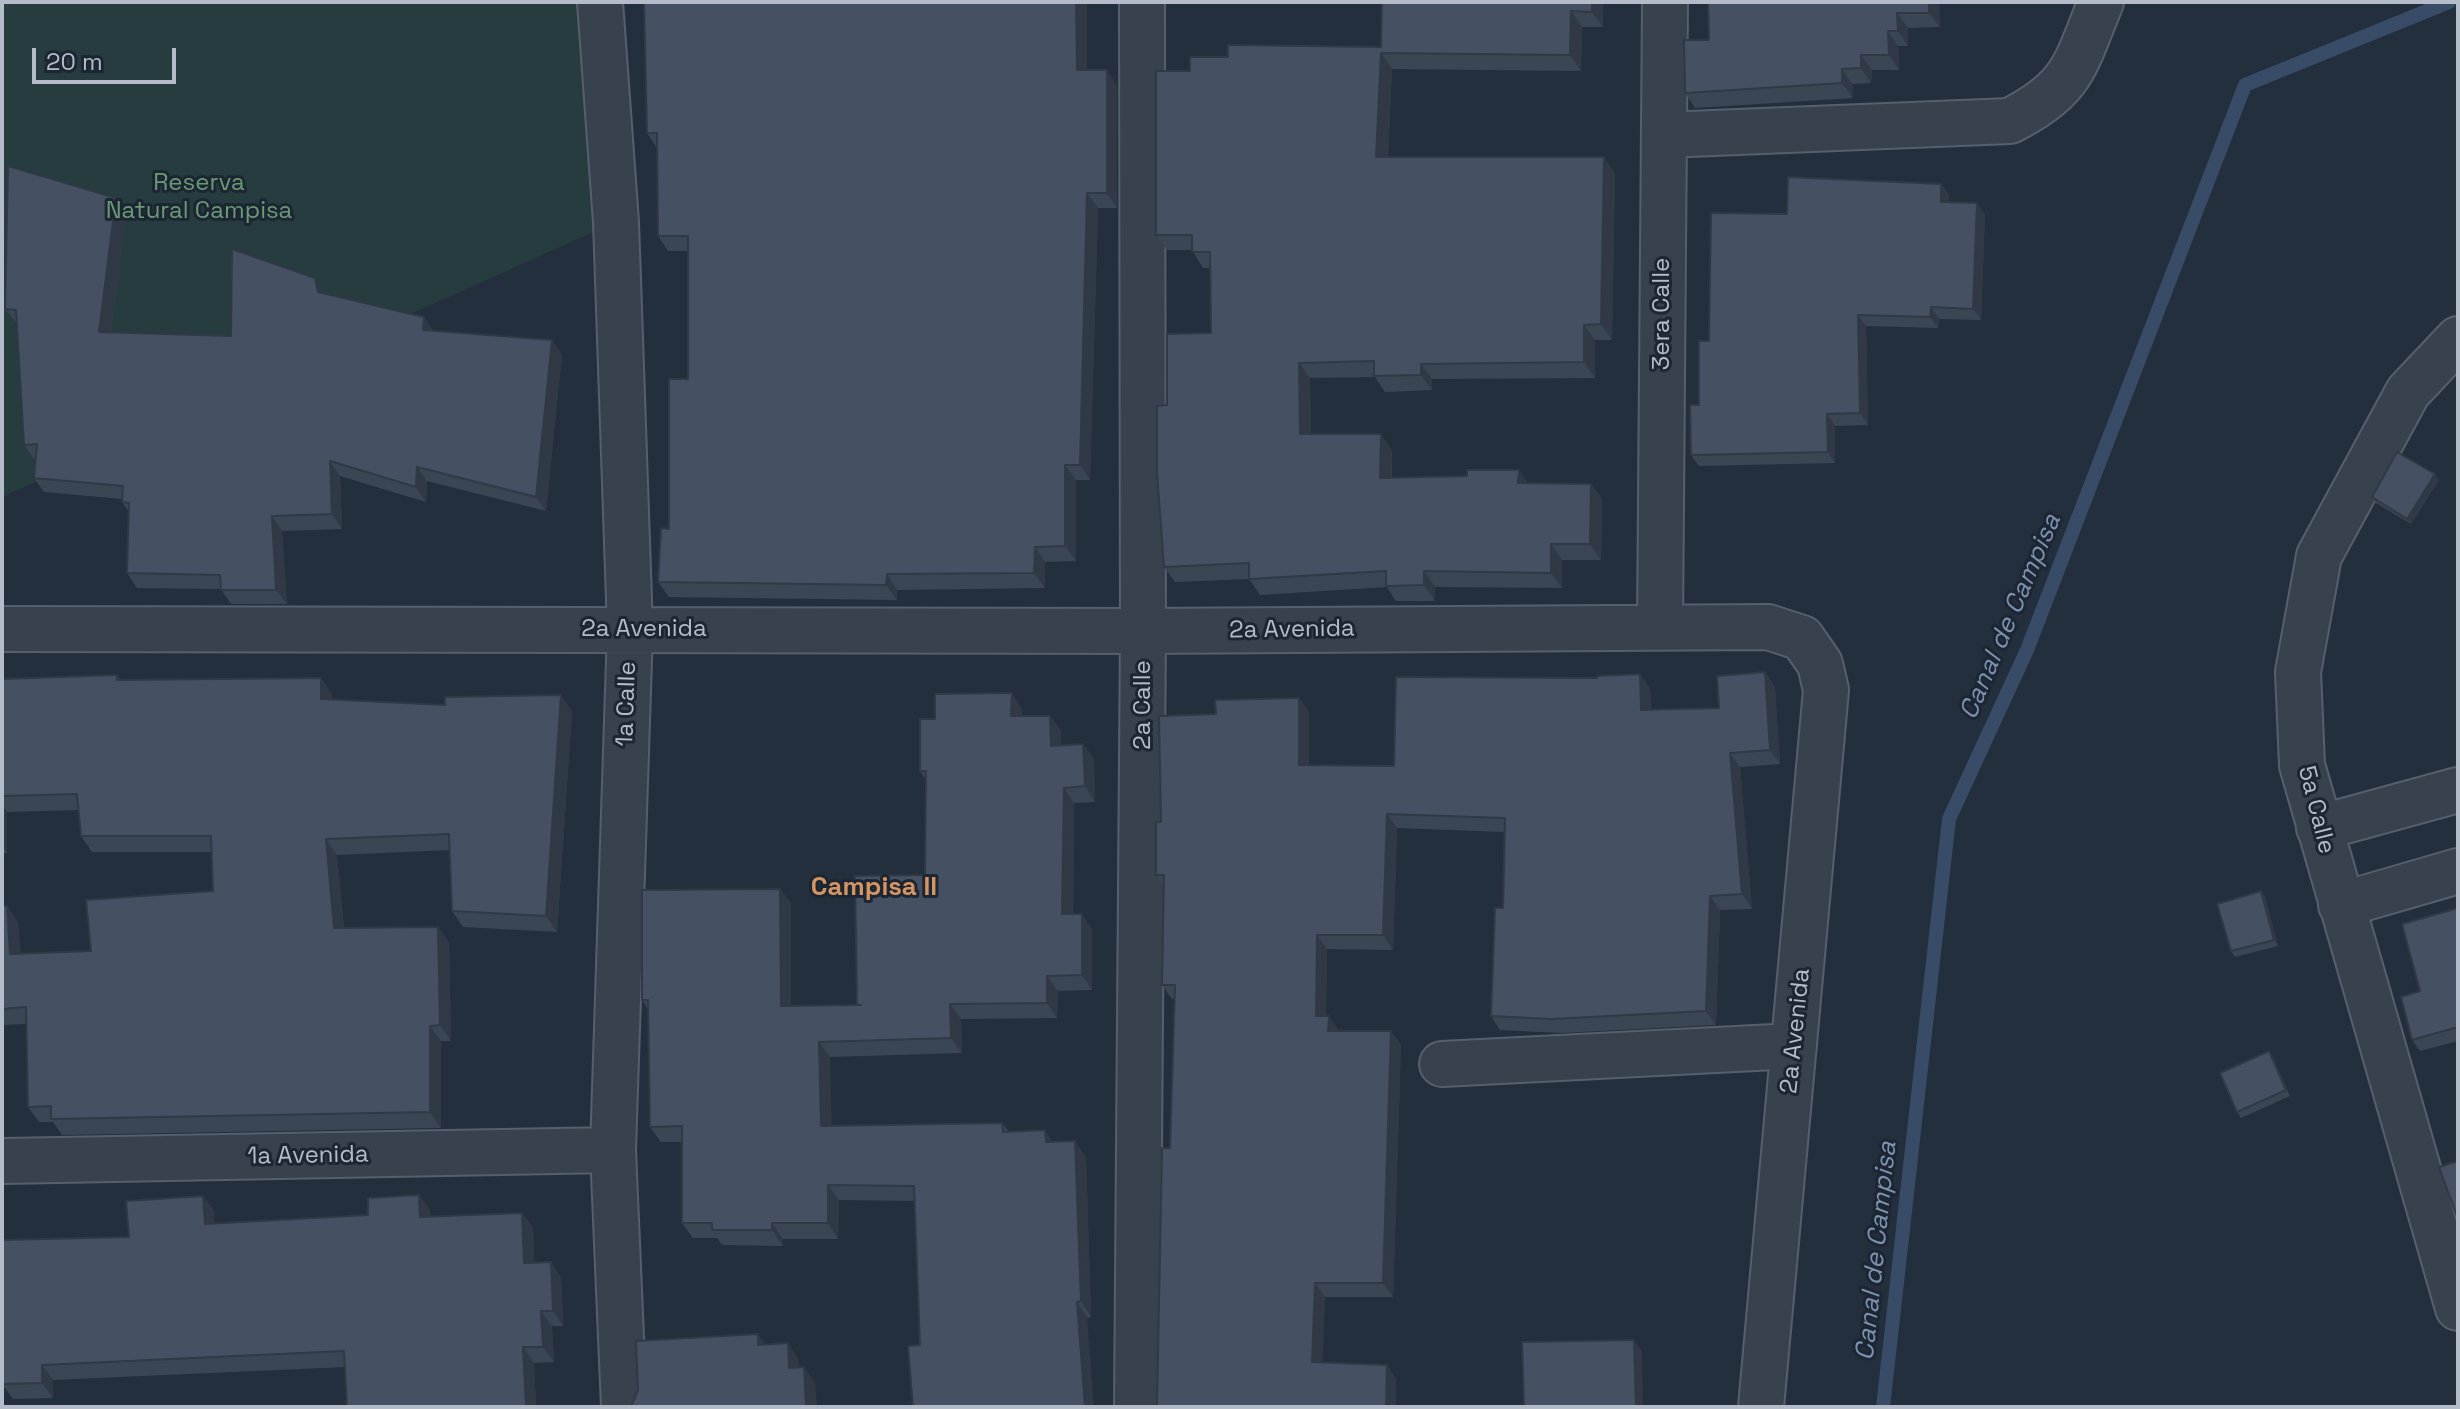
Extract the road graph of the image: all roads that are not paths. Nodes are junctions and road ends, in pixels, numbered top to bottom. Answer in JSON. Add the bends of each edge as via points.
{"nodes":[{"id":1,"x":600,"y":2,"type":"edge"},
{"id":2,"x":1142,"y":2,"type":"edge"},
{"id":3,"x":1665,"y":2,"type":"edge"},
{"id":4,"x":2101,"y":2,"type":"edge"},
{"id":5,"x":1664,"y":135,"type":"junction"},
{"id":6,"x":2458,"y":339,"type":"edge"},
{"id":7,"x":1660,"y":626,"type":"junction"},
{"id":8,"x":2,"y":629,"type":"edge"},
{"id":9,"x":630,"y":629,"type":"junction"},
{"id":10,"x":1143,"y":631,"type":"junction"},
{"id":11,"x":2458,"y":790,"type":"edge"},
{"id":12,"x":2319,"y":828,"type":"junction"},
{"id":13,"x":2458,"y":871,"type":"edge"},
{"id":14,"x":2341,"y":905,"type":"junction"},
{"id":15,"x":1794,"y":1046,"type":"junction"},
{"id":16,"x":1442,"y":1064,"type":"dead end"},
{"id":17,"x":613,"y":1150,"type":"junction"},
{"id":18,"x":2,"y":1161,"type":"edge"},
{"id":19,"x":2458,"y":1308,"type":"edge"},
{"id":20,"x":624,"y":1407,"type":"edge"},
{"id":21,"x":1137,"y":1407,"type":"edge"},
{"id":22,"x":1761,"y":1407,"type":"edge"}],
"edges":[{"from":1,"to":9,"type":"street","name":"1a Calle","via":[[616,222]]},
{"from":2,"to":10,"type":"street","name":"2a Calle"},
{"from":3,"to":5,"type":"street","name":"3era Calle"},
{"from":4,"to":5,"type":"street","via":[[2068,80],[2041,105],[2010,121]]},
{"from":5,"to":7,"type":"street","name":"3era Calle"},
{"from":6,"to":12,"type":"street","name":"5a Calle","via":[[2408,392],[2319,556],[2298,672],[2302,765]]},
{"from":7,"to":10,"type":"street","name":"2a Avenida"},
{"from":7,"to":15,"type":"street","name":"2a Avenida","via":[[1768,627],[1802,638],[1820,664],[1826,690]]},
{"from":8,"to":9,"type":"street","name":"2a Avenida"},
{"from":9,"to":10,"type":"street","name":"2a Avenida"},
{"from":9,"to":17,"type":"street","name":"1a Calle"},
{"from":10,"to":21,"type":"street","name":"2a Calle"},
{"from":11,"to":12,"type":"street"},
{"from":12,"to":14,"type":"street","name":"5a Calle"},
{"from":13,"to":14,"type":"street"},
{"from":14,"to":19,"type":"street","name":"5a Calle"},
{"from":15,"to":16,"type":"street"},
{"from":15,"to":22,"type":"street","name":"2a Avenida"},
{"from":17,"to":18,"type":"street","name":"1a Avenida"},
{"from":17,"to":20,"type":"street","name":"1a Calle"}]}
